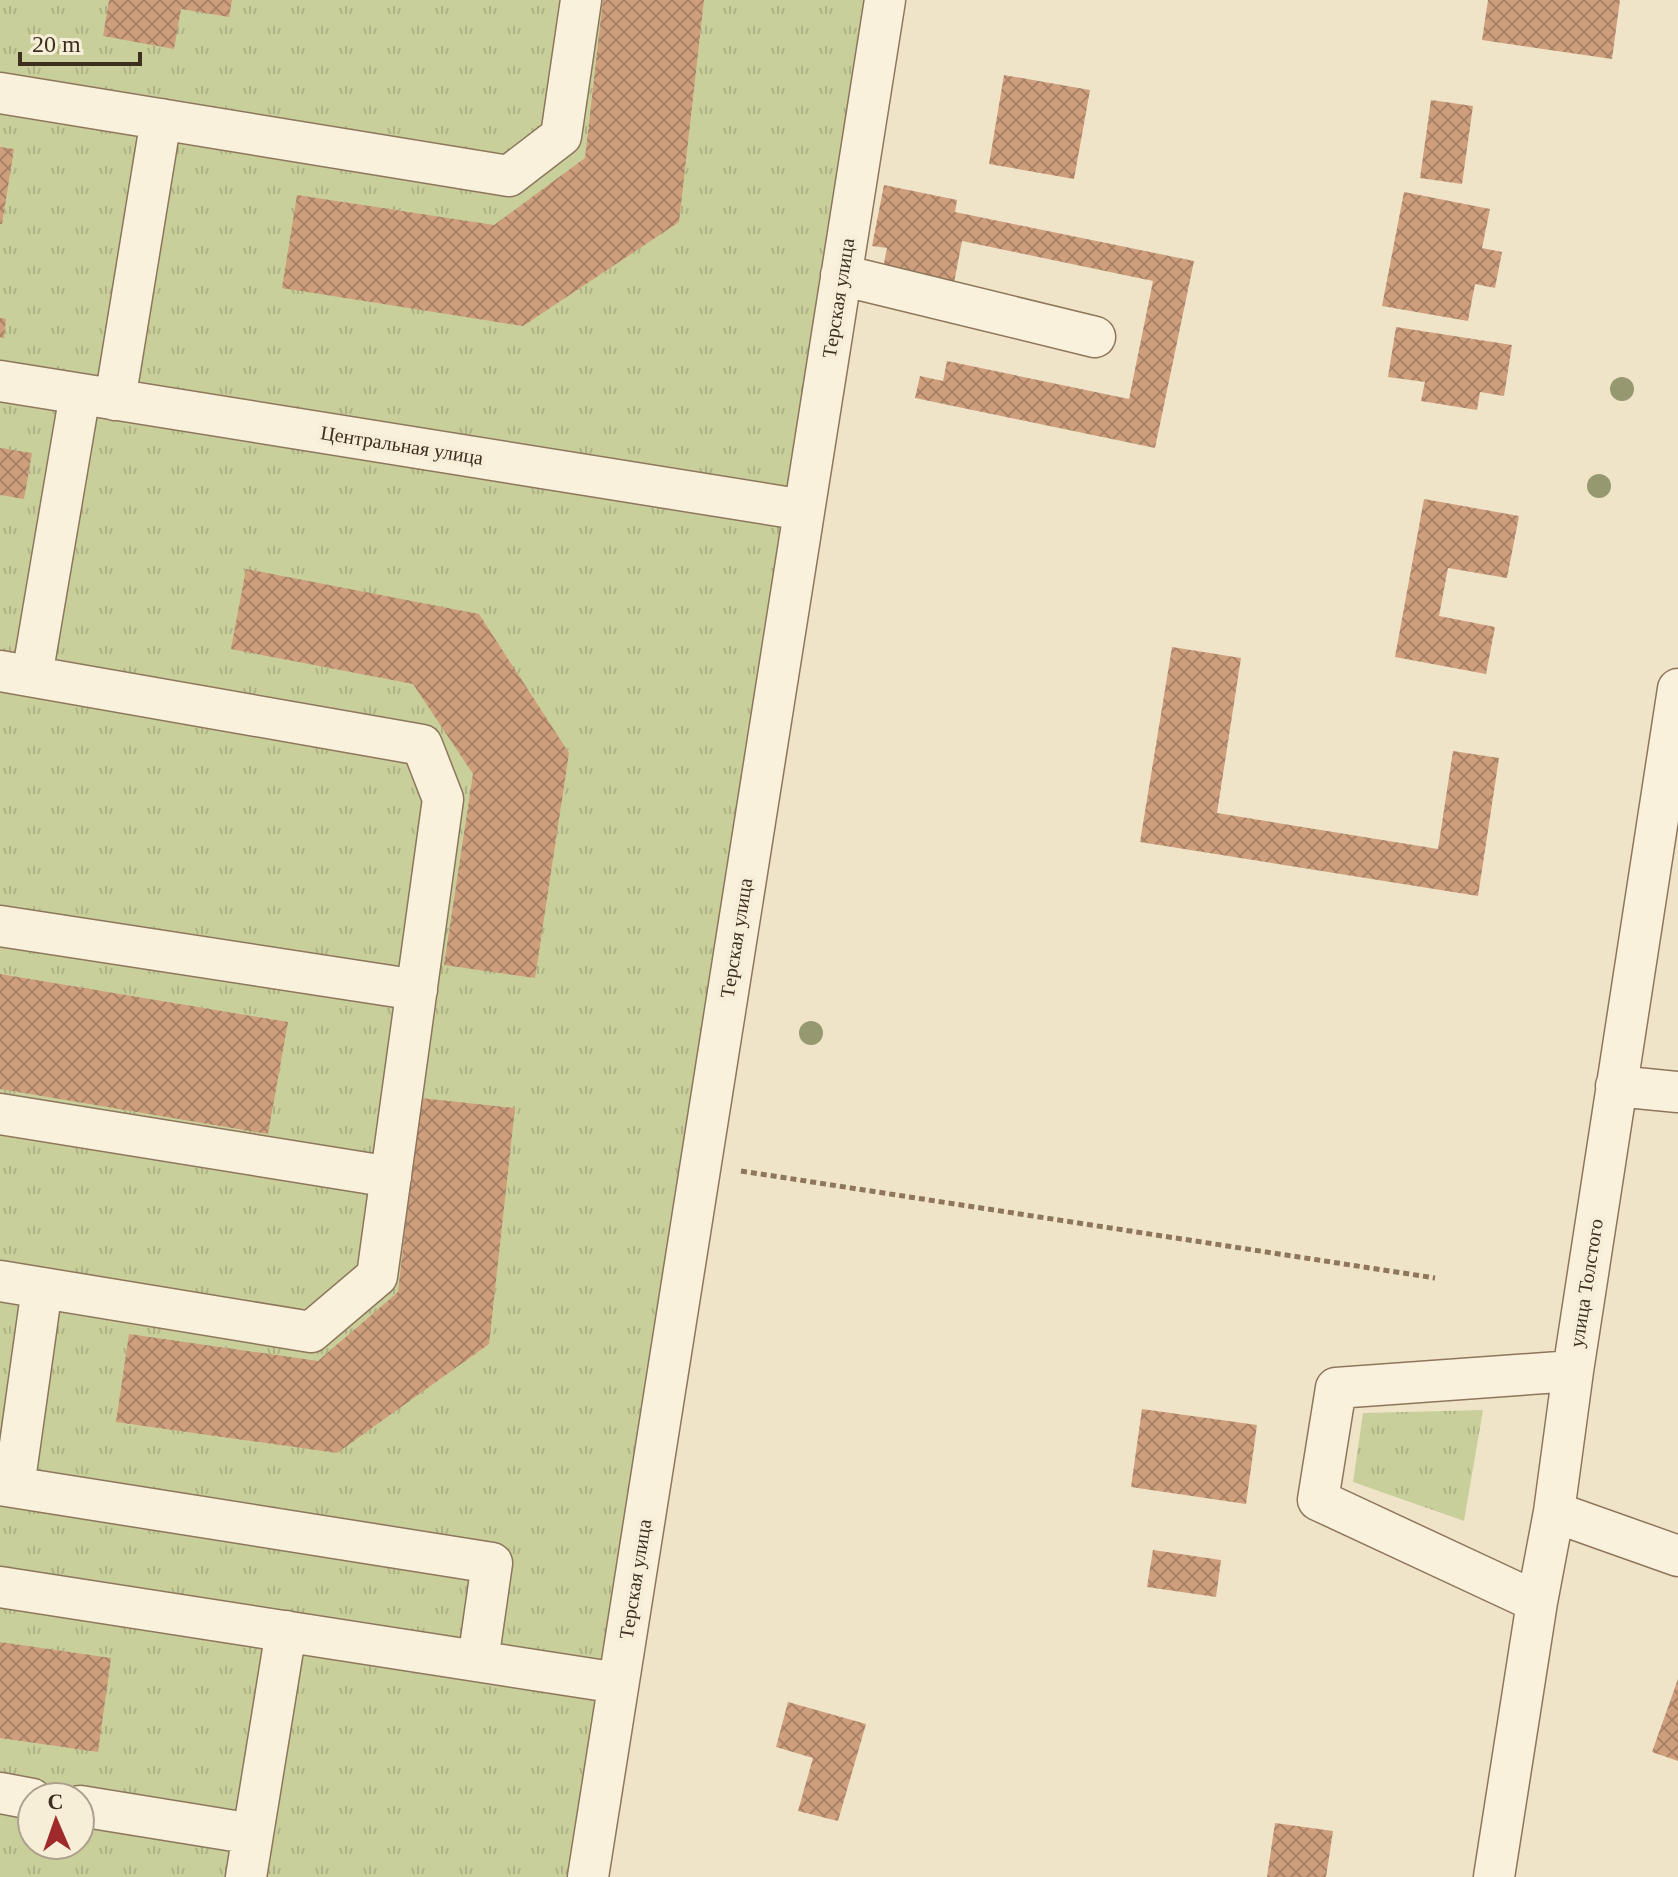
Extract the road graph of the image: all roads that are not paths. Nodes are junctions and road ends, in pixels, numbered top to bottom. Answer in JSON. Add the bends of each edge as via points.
{"nodes":[{"id":1,"x":581,"y":0,"type":"edge"},
{"id":2,"x":885,"y":0,"type":"edge"},
{"id":3,"x":0,"y":93,"type":"edge"},
{"id":4,"x":161,"y":119,"type":"junction"},
{"id":5,"x":841,"y":275,"type":"junction"},
{"id":6,"x":1095,"y":337,"type":"dead end"},
{"id":7,"x":0,"y":381,"type":"edge"},
{"id":8,"x":98,"y":397,"type":"junction"},
{"id":9,"x":804,"y":510,"type":"junction"},
{"id":10,"x":16,"y":674,"type":"edge"},
{"id":11,"x":1678,"y":689,"type":"edge"},
{"id":12,"x":0,"y":926,"type":"edge"},
{"id":13,"x":417,"y":990,"type":"junction"},
{"id":14,"x":1616,"y":1086,"type":"junction"},
{"id":15,"x":1678,"y":1092,"type":"edge"},
{"id":16,"x":0,"y":1114,"type":"edge"},
{"id":17,"x":391,"y":1177,"type":"junction"},
{"id":18,"x":0,"y":1281,"type":"edge"},
{"id":19,"x":42,"y":1288,"type":"junction"},
{"id":20,"x":1573,"y":1371,"type":"junction"},
{"id":21,"x":7,"y":1486,"type":"edge"},
{"id":22,"x":1554,"y":1512,"type":"junction"},
{"id":23,"x":1678,"y":1556,"type":"edge"},
{"id":24,"x":0,"y":1587,"type":"edge"},
{"id":25,"x":1537,"y":1602,"type":"junction"},
{"id":26,"x":286,"y":1631,"type":"junction"},
{"id":27,"x":478,"y":1661,"type":"junction"},
{"id":28,"x":618,"y":1683,"type":"junction"},
{"id":29,"x":96,"y":1809,"type":"edge"},
{"id":30,"x":253,"y":1834,"type":"junction"},
{"id":31,"x":246,"y":1877,"type":"edge"},
{"id":32,"x":588,"y":1877,"type":"edge"},
{"id":33,"x":1494,"y":1877,"type":"edge"}],
"edges":[{"from":1,"to":4,"type":"street","via":[[561,136],[509,176]]},
{"from":2,"to":5,"type":"street","name":"Терская улица"},
{"from":3,"to":4,"type":"street"},
{"from":4,"to":8,"type":"street"},
{"from":5,"to":6,"type":"street"},
{"from":5,"to":9,"type":"street","name":"Терская улица"},
{"from":7,"to":8,"type":"street","name":"Центральная улица"},
{"from":8,"to":9,"type":"street","name":"Центральная улица"},
{"from":8,"to":10,"type":"street"},
{"from":9,"to":28,"type":"street","name":"Терская улица"},
{"from":10,"to":13,"type":"street","via":[[422,745],[443,799]]},
{"from":11,"to":14,"type":"street","name":"улица Толстого"},
{"from":12,"to":13,"type":"street"},
{"from":13,"to":17,"type":"street"},
{"from":14,"to":15,"type":"street"},
{"from":14,"to":20,"type":"street","name":"улица Толстого"},
{"from":16,"to":17,"type":"street"},
{"from":17,"to":19,"type":"street","via":[[377,1276],[311,1332]]},
{"from":18,"to":19,"type":"street"},
{"from":19,"to":21,"type":"street"},
{"from":20,"to":22,"type":"street","name":"улица Толстого"},
{"from":20,"to":25,"type":"street","via":[[1336,1388],[1318,1500]]},
{"from":21,"to":27,"type":"street","via":[[492,1563]]},
{"from":22,"to":23,"type":"street"},
{"from":22,"to":25,"type":"street","name":"улица Толстого"},
{"from":24,"to":26,"type":"street"},
{"from":25,"to":33,"type":"street","name":"улица Толстого"},
{"from":26,"to":27,"type":"street"},
{"from":26,"to":30,"type":"street"},
{"from":27,"to":28,"type":"street"},
{"from":28,"to":32,"type":"street","name":"Терская улица"},
{"from":29,"to":30,"type":"street"},
{"from":30,"to":31,"type":"street"}]}
